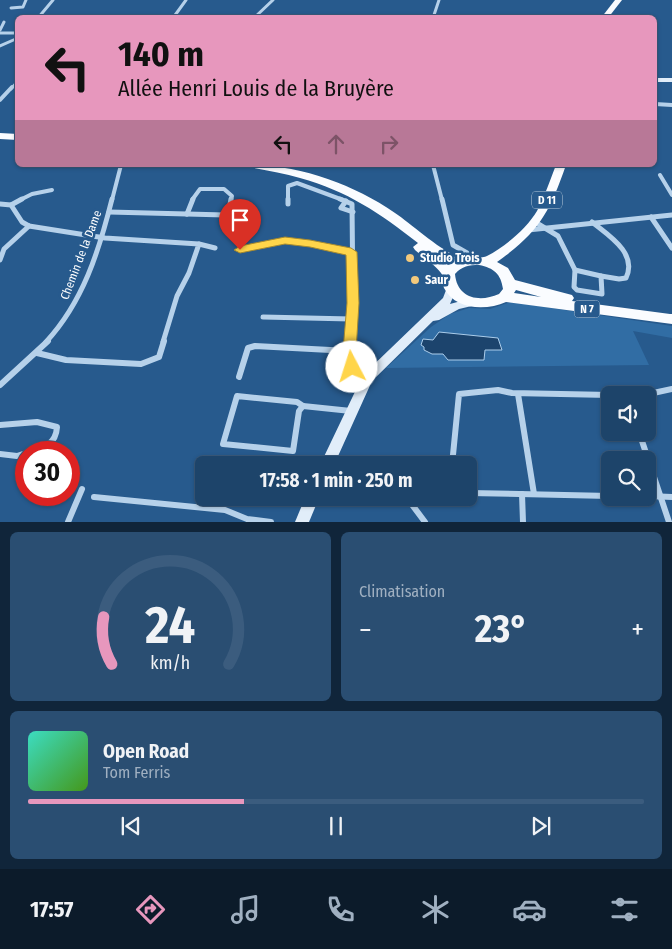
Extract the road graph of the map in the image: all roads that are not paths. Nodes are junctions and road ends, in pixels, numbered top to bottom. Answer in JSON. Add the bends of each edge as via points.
{"nodes":[{"id":1,"x":26,"y":0,"type":"edge"},
{"id":2,"x":53,"y":0,"type":"edge"},
{"id":3,"x":186,"y":0,"type":"edge"},
{"id":4,"x":273,"y":0,"type":"edge"},
{"id":5,"x":439,"y":0,"type":"edge"},
{"id":6,"x":619,"y":0,"type":"edge"},
{"id":7,"x":11,"y":8,"type":"dead end"},
{"id":8,"x":40,"y":15,"type":"edge"},
{"id":9,"x":175,"y":15,"type":"edge"},
{"id":10,"x":257,"y":15,"type":"edge"},
{"id":11,"x":434,"y":15,"type":"edge"},
{"id":12,"x":606,"y":15,"type":"edge"},
{"id":13,"x":4,"y":22,"type":"dead end"},
{"id":14,"x":0,"y":32,"type":"edge"},
{"id":15,"x":15,"y":34,"type":"edge"},
{"id":16,"x":15,"y":39,"type":"edge"},
{"id":17,"x":0,"y":46,"type":"edge"},
{"id":18,"x":657,"y":80,"type":"edge"},
{"id":19,"x":672,"y":80,"type":"edge"},
{"id":20,"x":15,"y":84,"type":"edge"},
{"id":21,"x":2,"y":96,"type":"edge"},
{"id":22,"x":0,"y":100,"type":"edge"},
{"id":23,"x":657,"y":104,"type":"edge"},
{"id":24,"x":672,"y":105,"type":"edge"},
{"id":25,"x":0,"y":136,"type":"edge"},
{"id":26,"x":15,"y":137,"type":"edge"},
{"id":27,"x":120,"y":167,"type":"edge"},
{"id":28,"x":266,"y":167,"type":"edge"},
{"id":29,"x":434,"y":167,"type":"edge"},
{"id":30,"x":560,"y":167,"type":"edge"},
{"id":31,"x":660,"y":176,"type":"dead end"},
{"id":32,"x":52,"y":190,"type":"dead end"},
{"id":33,"x":672,"y":195,"type":"edge"},
{"id":34,"x":360,"y":197,"type":"junction"},
{"id":35,"x":0,"y":204,"type":"edge"},
{"id":36,"x":288,"y":204,"type":"dead end"},
{"id":37,"x":11,"y":205,"type":"junction"},
{"id":38,"x":109,"y":212,"type":"junction"},
{"id":39,"x":187,"y":214,"type":"junction"},
{"id":40,"x":672,"y":215,"type":"edge"},
{"id":41,"x":651,"y":217,"type":"junction"},
{"id":42,"x":592,"y":222,"type":"junction"},
{"id":43,"x":29,"y":226,"type":"junction"},
{"id":44,"x":531,"y":226,"type":"junction"},
{"id":45,"x":549,"y":228,"type":"junction"},
{"id":46,"x":101,"y":238,"type":"junction"},
{"id":47,"x":199,"y":244,"type":"junction"},
{"id":48,"x":215,"y":248,"type":"dead end"},
{"id":49,"x":672,"y":248,"type":"edge"},
{"id":50,"x":240,"y":250,"type":"dead end"},
{"id":51,"x":351,"y":252,"type":"junction"},
{"id":52,"x":0,"y":260,"type":"edge"},
{"id":53,"x":467,"y":261,"type":"junction"},
{"id":54,"x":487,"y":262,"type":"junction"},
{"id":55,"x":499,"y":268,"type":"junction"},
{"id":56,"x":575,"y":270,"type":"junction"},
{"id":57,"x":450,"y":273,"type":"junction"},
{"id":58,"x":601,"y":276,"type":"junction"},
{"id":59,"x":510,"y":283,"type":"junction"},
{"id":60,"x":452,"y":288,"type":"junction"},
{"id":61,"x":504,"y":297,"type":"junction"},
{"id":62,"x":472,"y":302,"type":"junction"},
{"id":63,"x":263,"y":316,"type":"dead end"},
{"id":64,"x":351,"y":319,"type":"junction"},
{"id":65,"x":671,"y":320,"type":"edge"},
{"id":66,"x":426,"y":322,"type":"junction"},
{"id":67,"x":349,"y":351,"type":"junction"},
{"id":68,"x":37,"y":353,"type":"junction"},
{"id":69,"x":239,"y":377,"type":"dead end"},
{"id":70,"x":367,"y":378,"type":"junction"},
{"id":71,"x":0,"y":385,"type":"edge"},
{"id":72,"x":672,"y":389,"type":"edge"},
{"id":73,"x":656,"y":392,"type":"edge"},
{"id":74,"x":518,"y":394,"type":"junction"},
{"id":75,"x":601,"y":395,"type":"edge"},
{"id":76,"x":304,"y":406,"type":"junction"},
{"id":77,"x":351,"y":410,"type":"junction"},
{"id":78,"x":0,"y":426,"type":"edge"},
{"id":79,"x":53,"y":441,"type":"edge"},
{"id":80,"x":642,"y":441,"type":"edge"},
{"id":81,"x":0,"y":454,"type":"edge"},
{"id":82,"x":15,"y":456,"type":"edge"},
{"id":83,"x":331,"y":456,"type":"edge"},
{"id":84,"x":453,"y":456,"type":"edge"},
{"id":85,"x":82,"y":489,"type":"dead end"},
{"id":86,"x":477,"y":493,"type":"edge"},
{"id":87,"x":522,"y":494,"type":"junction"},
{"id":88,"x":534,"y":494,"type":"junction"},
{"id":89,"x":601,"y":496,"type":"edge"},
{"id":90,"x":656,"y":496,"type":"edge"},
{"id":91,"x":661,"y":496,"type":"junction"},
{"id":92,"x":94,"y":497,"type":"dead end"},
{"id":93,"x":672,"y":497,"type":"edge"},
{"id":94,"x":309,"y":506,"type":"edge"},
{"id":95,"x":413,"y":506,"type":"edge"},
{"id":96,"x":68,"y":522,"type":"edge"},
{"id":97,"x":272,"y":522,"type":"edge"},
{"id":98,"x":302,"y":522,"type":"edge"},
{"id":99,"x":425,"y":522,"type":"edge"},
{"id":100,"x":522,"y":522,"type":"edge"},
{"id":101,"x":669,"y":522,"type":"edge"}],
"edges":[{"from":1,"to":7,"type":"street","via":[[23,6]]},
{"from":2,"to":8,"type":"street"},
{"from":3,"to":9,"type":"street"},
{"from":4,"to":10,"type":"street"},
{"from":5,"to":11,"type":"street"},
{"from":6,"to":12,"type":"main road"},
{"from":13,"to":14,"type":"street"},
{"from":14,"to":15,"type":"street"},
{"from":16,"to":17,"type":"street"},
{"from":18,"to":19,"type":"street"},
{"from":20,"to":21,"type":"street"},
{"from":21,"to":22,"type":"street"},
{"from":23,"to":24,"type":"street"},
{"from":25,"to":26,"type":"main road"},
{"from":27,"to":38,"type":"street","name":"Chemin de la Dame"},
{"from":28,"to":34,"type":"main road","via":[[321,180]]},
{"from":29,"to":53,"type":"street","via":[[453,245],[467,253]]},
{"from":30,"to":44,"type":"main road","number":"D 11"},
{"from":31,"to":33,"type":"street"},
{"from":32,"to":37,"type":"street","via":[[32,194]]},
{"from":34,"to":53,"type":"main road","via":[[442,254]]},
{"from":34,"to":57,"type":"main road"},
{"from":35,"to":37,"type":"street"},
{"from":36,"to":51,"type":"street","via":[[288,186],[292,183],[352,204]]},
{"from":37,"to":43,"type":"street","via":[[22,222]]},
{"from":38,"to":39,"type":"street"},
{"from":38,"to":46,"type":"street","name":"Chemin de la Dame"},
{"from":39,"to":39,"type":"street","via":[[225,215],[232,196],[224,189],[200,190],[194,194]]},
{"from":40,"to":41,"type":"street"},
{"from":41,"to":42,"type":"street"},
{"from":41,"to":49,"type":"street"},
{"from":42,"to":45,"type":"street"},
{"from":42,"to":58,"type":"street","via":[[619,244],[629,264],[630,273],[626,278]]},
{"from":43,"to":46,"type":"street"},
{"from":43,"to":52,"type":"street","via":[[4,249]]},
{"from":44,"to":45,"type":"street"},
{"from":44,"to":45,"type":"street"},
{"from":44,"to":54,"type":"main road","number":"D 11"},
{"from":44,"to":55,"type":"main road","number":"D 11","via":[[508,249]]},
{"from":45,"to":56,"type":"street","via":[[564,244]]},
{"from":46,"to":47,"type":"street"},
{"from":46,"to":68,"type":"street","name":"Chemin de la Dame","via":[[73,306]]},
{"from":47,"to":48,"type":"street"},
{"from":47,"to":68,"type":"street","via":[[190,273],[177,296],[159,357],[141,364],[66,360]]},
{"from":50,"to":51,"type":"street","via":[[285,241]]},
{"from":51,"to":64,"type":"street"},
{"from":53,"to":54,"type":"main road"},
{"from":53,"to":57,"type":"main road","via":[[452,268]]},
{"from":54,"to":55,"type":"main road"},
{"from":55,"to":59,"type":"main road"},
{"from":56,"to":58,"type":"street"},
{"from":56,"to":58,"type":"street","via":[[574,287],[577,290],[602,294]]},
{"from":57,"to":60,"type":"main road","via":[[448,278]]},
{"from":59,"to":61,"type":"main road"},
{"from":59,"to":65,"type":"main road","number":"N 7"},
{"from":60,"to":62,"type":"main road"},
{"from":60,"to":66,"type":"street","via":[[448,300]]},
{"from":61,"to":62,"type":"main road","via":[[490,303]]},
{"from":61,"to":65,"type":"main road","number":"N 7"},
{"from":62,"to":66,"type":"street","via":[[456,306]]},
{"from":63,"to":64,"type":"street"},
{"from":64,"to":67,"type":"street"},
{"from":66,"to":70,"type":"street"},
{"from":67,"to":69,"type":"street","via":[[254,346],[244,354]]},
{"from":67,"to":70,"type":"street","via":[[352,367]]},
{"from":68,"to":71,"type":"street","name":"Chemin de la Dame"},
{"from":70,"to":77,"type":"street"},
{"from":72,"to":73,"type":"street"},
{"from":74,"to":75,"type":"street"},
{"from":74,"to":84,"type":"street","via":[[498,390],[459,394]]},
{"from":74,"to":88,"type":"street"},
{"from":76,"to":76,"type":"street","via":[[297,402],[237,396],[223,444],[293,451],[299,411]]},
{"from":76,"to":77,"type":"street"},
{"from":77,"to":83,"type":"street"},
{"from":78,"to":79,"type":"street","via":[[20,422],[52,424],[57,427]]},
{"from":80,"to":91,"type":"street"},
{"from":81,"to":82,"type":"street"},
{"from":85,"to":96,"type":"street"},
{"from":86,"to":87,"type":"street"},
{"from":87,"to":88,"type":"street"},
{"from":87,"to":100,"type":"street"},
{"from":88,"to":89,"type":"street"},
{"from":90,"to":91,"type":"street"},
{"from":91,"to":93,"type":"street"},
{"from":91,"to":101,"type":"street"},
{"from":92,"to":97,"type":"street","via":[[226,510],[247,519]]},
{"from":94,"to":98,"type":"street"},
{"from":95,"to":99,"type":"street"}]}
